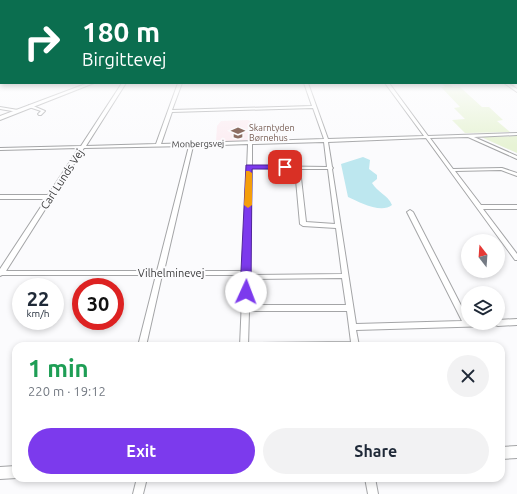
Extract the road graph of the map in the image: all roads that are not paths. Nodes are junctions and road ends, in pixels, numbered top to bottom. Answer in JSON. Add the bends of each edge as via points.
{"nodes":[{"id":1,"x":45,"y":100,"type":"edge"},
{"id":2,"x":113,"y":100,"type":"edge"},
{"id":3,"x":174,"y":100,"type":"edge"},
{"id":4,"x":312,"y":100,"type":"edge"},
{"id":5,"x":399,"y":100,"type":"edge"},
{"id":6,"x":30,"y":106,"type":"junction"},
{"id":7,"x":314,"y":107,"type":"junction"},
{"id":8,"x":0,"y":108,"type":"edge"},
{"id":9,"x":18,"y":111,"type":"junction"},
{"id":10,"x":170,"y":111,"type":"junction"},
{"id":11,"x":40,"y":114,"type":"dead end"},
{"id":12,"x":0,"y":118,"type":"edge"},
{"id":13,"x":517,"y":134,"type":"edge"},
{"id":14,"x":467,"y":135,"type":"junction"},
{"id":15,"x":426,"y":137,"type":"junction"},
{"id":16,"x":326,"y":140,"type":"junction"},
{"id":17,"x":250,"y":143,"type":"junction"},
{"id":18,"x":158,"y":145,"type":"junction"},
{"id":19,"x":191,"y":145,"type":"junction"},
{"id":20,"x":83,"y":147,"type":"junction"},
{"id":21,"x":0,"y":149,"type":"edge"},
{"id":22,"x":517,"y":158,"type":"edge"},
{"id":23,"x":249,"y":167,"type":"junction"},
{"id":24,"x":297,"y":167,"type":"junction"},
{"id":25,"x":331,"y":168,"type":"junction"},
{"id":26,"x":452,"y":170,"type":"junction"},
{"id":27,"x":517,"y":175,"type":"edge"},
{"id":28,"x":0,"y":197,"type":"edge"},
{"id":29,"x":50,"y":197,"type":"junction"},
{"id":30,"x":479,"y":207,"type":"junction"},
{"id":31,"x":517,"y":207,"type":"edge"},
{"id":32,"x":410,"y":212,"type":"dead end"},
{"id":33,"x":338,"y":226,"type":"junction"},
{"id":34,"x":517,"y":257,"type":"edge"},
{"id":35,"x":159,"y":273,"type":"junction"},
{"id":36,"x":0,"y":274,"type":"edge"},
{"id":37,"x":246,"y":275,"type":"junction"},
{"id":38,"x":344,"y":276,"type":"junction"},
{"id":39,"x":245,"y":308,"type":"junction"},
{"id":40,"x":349,"y":308,"type":"junction"},
{"id":41,"x":461,"y":310,"type":"edge"},
{"id":42,"x":517,"y":322,"type":"edge"},
{"id":43,"x":505,"y":323,"type":"edge"},
{"id":44,"x":461,"y":324,"type":"edge"},
{"id":45,"x":352,"y":327,"type":"junction"},
{"id":46,"x":143,"y":342,"type":"edge"},
{"id":47,"x":244,"y":342,"type":"edge"},
{"id":48,"x":354,"y":342,"type":"edge"},
{"id":49,"x":517,"y":452,"type":"edge"},
{"id":50,"x":505,"y":453,"type":"edge"},
{"id":51,"x":12,"y":472,"type":"edge"},
{"id":52,"x":0,"y":473,"type":"edge"},
{"id":53,"x":141,"y":482,"type":"edge"},
{"id":54,"x":371,"y":482,"type":"edge"},
{"id":55,"x":138,"y":494,"type":"edge"},
{"id":56,"x":373,"y":494,"type":"edge"}],
"edges":[{"from":1,"to":6,"type":"street"},
{"from":2,"to":20,"type":"street","name":"Carl Lunds Vej"},
{"from":3,"to":10,"type":"street"},
{"from":4,"to":7,"type":"street"},
{"from":5,"to":15,"type":"street"},
{"from":6,"to":9,"type":"street"},
{"from":6,"to":11,"type":"street","via":[[43,111]]},
{"from":7,"to":10,"type":"street"},
{"from":7,"to":16,"type":"street"},
{"from":8,"to":9,"type":"street"},
{"from":9,"to":12,"type":"street"},
{"from":10,"to":18,"type":"street"},
{"from":13,"to":14,"type":"street","name":"Monbergsvej"},
{"from":14,"to":15,"type":"street","name":"Monbergsvej"},
{"from":14,"to":22,"type":"street","name":"Monbergsvej"},
{"from":15,"to":16,"type":"street","name":"Monbergsvej"},
{"from":15,"to":26,"type":"street"},
{"from":16,"to":17,"type":"street","name":"Monbergsvej"},
{"from":16,"to":25,"type":"street"},
{"from":17,"to":19,"type":"street","name":"Monbergsvej"},
{"from":17,"to":23,"type":"street"},
{"from":18,"to":19,"type":"street","name":"Monbergsvej"},
{"from":18,"to":20,"type":"street","name":"Monbergsvej"},
{"from":19,"to":35,"type":"street"},
{"from":20,"to":21,"type":"street","name":"Monbergsvej"},
{"from":20,"to":29,"type":"street","name":"Carl Lunds Vej"},
{"from":23,"to":24,"type":"street"},
{"from":23,"to":37,"type":"street"},
{"from":24,"to":25,"type":"street"},
{"from":24,"to":33,"type":"street","via":[[303,224]]},
{"from":25,"to":33,"type":"street"},
{"from":26,"to":27,"type":"street","via":[[502,169]]},
{"from":26,"to":30,"type":"street"},
{"from":28,"to":29,"type":"street"},
{"from":29,"to":36,"type":"street","name":"Carl Lunds Vej"},
{"from":30,"to":31,"type":"street"},
{"from":30,"to":34,"type":"street"},
{"from":32,"to":41,"type":"street"},
{"from":33,"to":38,"type":"street"},
{"from":35,"to":36,"type":"street","name":"Vilhelminevej"},
{"from":35,"to":37,"type":"street","name":"Vilhelminevej"},
{"from":35,"to":46,"type":"street"},
{"from":37,"to":38,"type":"street","name":"Vilhelminevej"},
{"from":37,"to":39,"type":"street"},
{"from":38,"to":40,"type":"street"},
{"from":39,"to":40,"type":"street"},
{"from":39,"to":47,"type":"street"},
{"from":40,"to":45,"type":"street"},
{"from":42,"to":43,"type":"street"},
{"from":44,"to":45,"type":"street"},
{"from":45,"to":48,"type":"street"},
{"from":49,"to":50,"type":"street"},
{"from":51,"to":52,"type":"street"},
{"from":53,"to":55,"type":"street"},
{"from":54,"to":56,"type":"street"}]}
